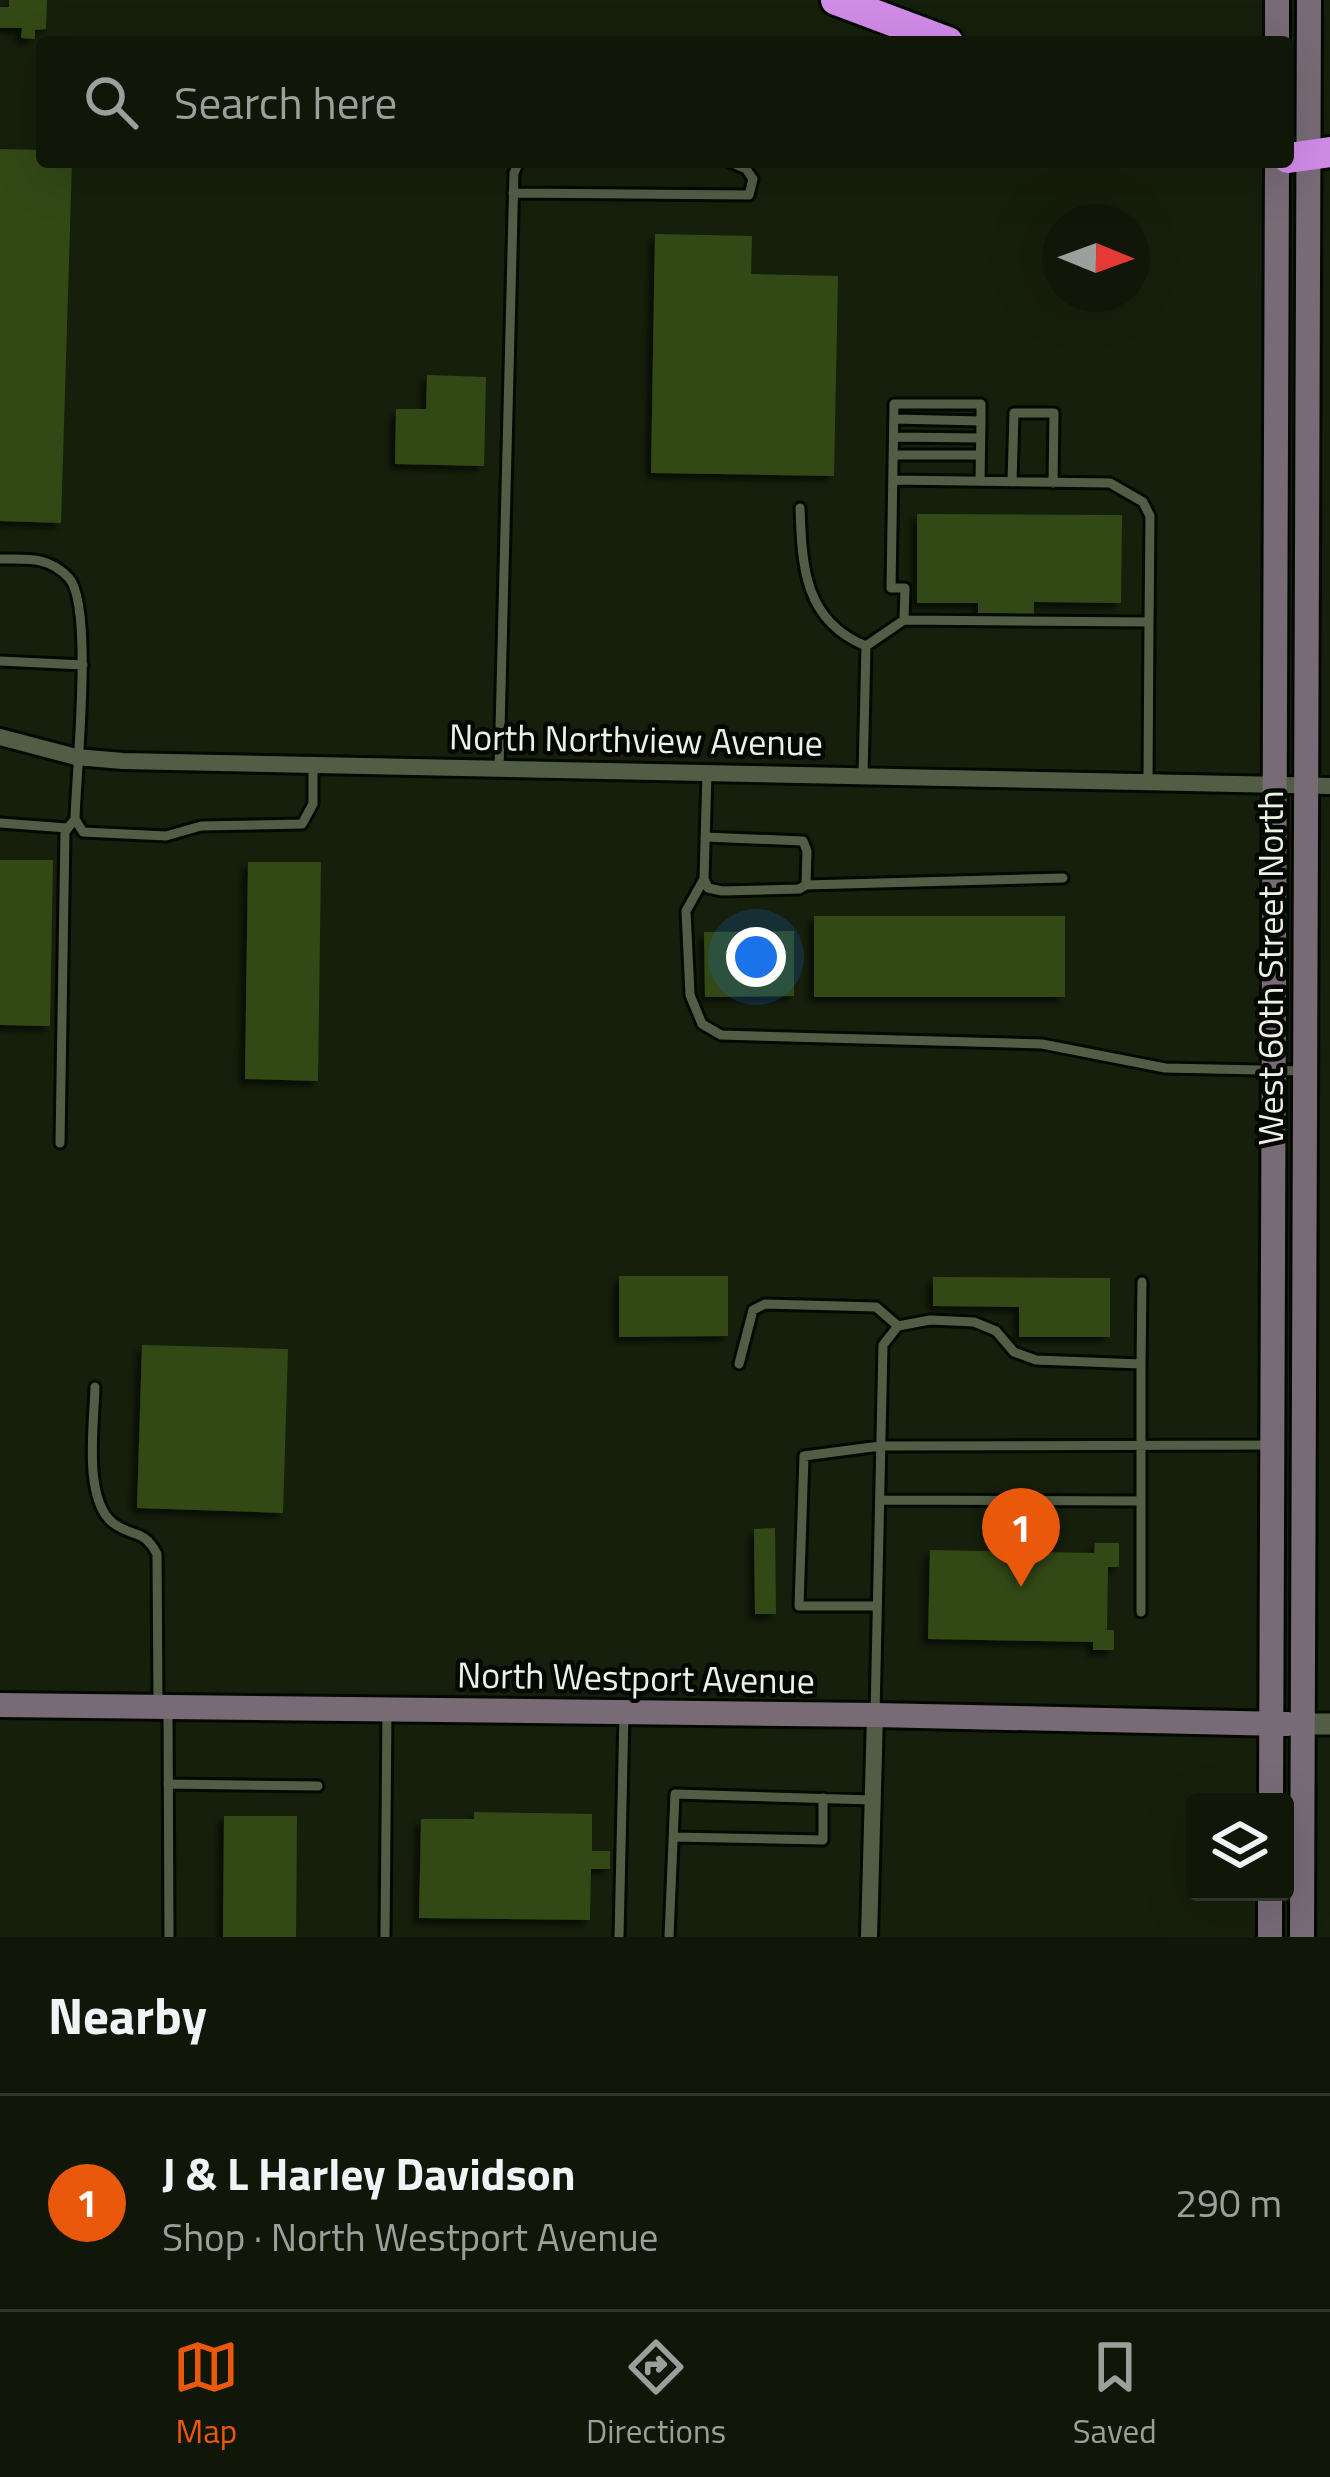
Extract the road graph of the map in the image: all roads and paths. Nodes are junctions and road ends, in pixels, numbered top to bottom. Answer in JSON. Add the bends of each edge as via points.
{"nodes":[{"id":1,"x":836,"y":0,"type":"edge"},
{"id":2,"x":1277,"y":0,"type":"edge"},
{"id":3,"x":1309,"y":0,"type":"edge"},
{"id":4,"x":932,"y":36,"type":"edge"},
{"id":5,"x":1277,"y":36,"type":"edge"},
{"id":6,"x":1309,"y":156,"type":"edge"},
{"id":7,"x":516,"y":168,"type":"edge"},
{"id":8,"x":744,"y":168,"type":"edge"},
{"id":9,"x":1277,"y":168,"type":"edge"},
{"id":10,"x":513,"y":193,"type":"junction"},
{"id":11,"x":894,"y":437,"type":"junction"},
{"id":12,"x":980,"y":438,"type":"junction"},
{"id":13,"x":893,"y":454,"type":"junction"},
{"id":14,"x":980,"y":455,"type":"junction"},
{"id":15,"x":893,"y":480,"type":"junction"},
{"id":16,"x":980,"y":482,"type":"junction"},
{"id":17,"x":1012,"y":482,"type":"junction"},
{"id":18,"x":1053,"y":482,"type":"junction"},
{"id":19,"x":800,"y":508,"type":"dead end"},
{"id":20,"x":0,"y":559,"type":"edge"},
{"id":21,"x":904,"y":620,"type":"junction"},
{"id":22,"x":1149,"y":622,"type":"junction"},
{"id":23,"x":866,"y":646,"type":"junction"},
{"id":24,"x":0,"y":651,"type":"edge"},
{"id":25,"x":4,"y":661,"type":"edge"},
{"id":26,"x":82,"y":665,"type":"junction"},
{"id":27,"x":0,"y":736,"type":"edge"},
{"id":28,"x":76,"y":757,"type":"junction"},
{"id":29,"x":313,"y":765,"type":"junction"},
{"id":30,"x":499,"y":769,"type":"junction"},
{"id":31,"x":706,"y":773,"type":"junction"},
{"id":32,"x":862,"y":776,"type":"junction"},
{"id":33,"x":1148,"y":781,"type":"junction"},
{"id":34,"x":1273,"y":785,"type":"junction"},
{"id":35,"x":1318,"y":786,"type":"edge"},
{"id":36,"x":0,"y":823,"type":"edge"},
{"id":37,"x":71,"y":823,"type":"junction"},
{"id":38,"x":705,"y":837,"type":"junction"},
{"id":39,"x":1063,"y":878,"type":"dead end"},
{"id":40,"x":704,"y":879,"type":"junction"},
{"id":41,"x":806,"y":885,"type":"junction"},
{"id":42,"x":1273,"y":1071,"type":"junction"},
{"id":43,"x":1305,"y":1072,"type":"junction"},
{"id":44,"x":60,"y":1143,"type":"dead end"},
{"id":45,"x":1142,"y":1282,"type":"dead end"},
{"id":46,"x":898,"y":1326,"type":"junction"},
{"id":47,"x":740,"y":1364,"type":"dead end"},
{"id":48,"x":1141,"y":1364,"type":"junction"},
{"id":49,"x":95,"y":1387,"type":"dead end"},
{"id":50,"x":1141,"y":1445,"type":"junction"},
{"id":51,"x":1272,"y":1445,"type":"junction"},
{"id":52,"x":880,"y":1446,"type":"junction"},
{"id":53,"x":880,"y":1500,"type":"junction"},
{"id":54,"x":1141,"y":1501,"type":"junction"},
{"id":55,"x":878,"y":1606,"type":"junction"},
{"id":56,"x":1141,"y":1612,"type":"dead end"},
{"id":57,"x":0,"y":1706,"type":"edge"},
{"id":58,"x":163,"y":1708,"type":"junction"},
{"id":59,"x":387,"y":1710,"type":"junction"},
{"id":60,"x":624,"y":1712,"type":"junction"},
{"id":61,"x":875,"y":1715,"type":"junction"},
{"id":62,"x":1272,"y":1724,"type":"junction"},
{"id":63,"x":1317,"y":1724,"type":"edge"},
{"id":64,"x":168,"y":1784,"type":"junction"},
{"id":65,"x":318,"y":1786,"type":"dead end"},
{"id":66,"x":1271,"y":1793,"type":"edge"},
{"id":67,"x":823,"y":1798,"type":"junction"},
{"id":68,"x":873,"y":1800,"type":"junction"},
{"id":69,"x":674,"y":1837,"type":"junction"},
{"id":70,"x":1270,"y":1901,"type":"edge"},
{"id":71,"x":170,"y":1937,"type":"edge"},
{"id":72,"x":385,"y":1937,"type":"edge"},
{"id":73,"x":620,"y":1937,"type":"edge"},
{"id":74,"x":669,"y":1937,"type":"edge"},
{"id":75,"x":869,"y":1937,"type":"edge"},
{"id":76,"x":1270,"y":1937,"type":"edge"},
{"id":77,"x":1302,"y":1937,"type":"edge"}],
"edges":[{"from":1,"to":4,"type":"highway"},
{"from":2,"to":5,"type":"main road"},
{"from":3,"to":6,"type":"main road","name":"West 60th Street North"},
{"from":6,"to":35,"type":"main road","name":"West 60th Street North"},
{"from":7,"to":10,"type":"lane"},
{"from":8,"to":10,"type":"lane","via":[[753,179],[749,194]]},
{"from":9,"to":34,"type":"main road","name":"West 60th Street North"},
{"from":10,"to":30,"type":"lane"},
{"from":11,"to":12,"type":"lane"},
{"from":11,"to":12,"type":"lane","via":[[894,404],[981,404]]},
{"from":11,"to":13,"type":"lane"},
{"from":12,"to":14,"type":"lane"},
{"from":13,"to":14,"type":"lane"},
{"from":13,"to":15,"type":"lane"},
{"from":14,"to":16,"type":"lane"},
{"from":15,"to":16,"type":"lane"},
{"from":15,"to":21,"type":"lane","via":[[891,588],[904,588]]},
{"from":16,"to":17,"type":"lane"},
{"from":17,"to":18,"type":"lane"},
{"from":17,"to":18,"type":"lane","via":[[1014,413],[1054,413]]},
{"from":18,"to":22,"type":"lane","via":[[1110,483],[1143,502],[1150,516]]},
{"from":19,"to":23,"type":"lane","via":[[807,591]]},
{"from":20,"to":26,"type":"lane","via":[[44,559],[72,580]]},
{"from":21,"to":22,"type":"lane"},
{"from":21,"to":23,"type":"lane"},
{"from":22,"to":33,"type":"lane"},
{"from":23,"to":32,"type":"lane"},
{"from":24,"to":25,"type":"lane"},
{"from":25,"to":26,"type":"lane"},
{"from":26,"to":28,"type":"lane"},
{"from":27,"to":28,"type":"street","name":"North Northview Avenue"},
{"from":28,"to":29,"type":"street","name":"North Northview Avenue"},
{"from":28,"to":37,"type":"lane"},
{"from":29,"to":30,"type":"street","name":"North Northview Avenue"},
{"from":29,"to":37,"type":"lane","via":[[313,804],[302,824],[201,826],[166,836],[89,835]]},
{"from":30,"to":31,"type":"street","name":"North Northview Avenue"},
{"from":31,"to":32,"type":"street","name":"North Northview Avenue"},
{"from":31,"to":38,"type":"lane"},
{"from":32,"to":33,"type":"street","name":"North Northview Avenue"},
{"from":33,"to":34,"type":"street","name":"North Northview Avenue"},
{"from":34,"to":35,"type":"street","name":"North Northview Avenue"},
{"from":34,"to":42,"type":"main road","name":"West 60th Street North"},
{"from":35,"to":43,"type":"main road","name":"West 60th Street North"},
{"from":36,"to":37,"type":"lane"},
{"from":37,"to":44,"type":"lane"},
{"from":38,"to":40,"type":"lane"},
{"from":38,"to":41,"type":"lane","via":[[803,842]]},
{"from":39,"to":41,"type":"lane"},
{"from":40,"to":41,"type":"lane","via":[[722,892]]},
{"from":40,"to":42,"type":"lane","via":[[686,911],[690,995],[702,1024],[721,1035],[1042,1044],[1134,1065]]},
{"from":42,"to":43,"type":"lane"},
{"from":42,"to":51,"type":"main road","name":"West 60th Street North"},
{"from":43,"to":63,"type":"main road","name":"West 60th Street North"},
{"from":45,"to":48,"type":"lane"},
{"from":46,"to":47,"type":"lane","via":[[876,1307],[765,1304],[753,1310]]},
{"from":46,"to":48,"type":"lane","via":[[974,1322],[1036,1360]]},
{"from":46,"to":52,"type":"lane","via":[[883,1345]]},
{"from":48,"to":50,"type":"lane"},
{"from":49,"to":58,"type":"lane","via":[[94,1496],[113,1522],[148,1538],[157,1554]]},
{"from":50,"to":51,"type":"lane"},
{"from":50,"to":52,"type":"lane"},
{"from":50,"to":54,"type":"lane"},
{"from":51,"to":62,"type":"main road","name":"West 60th Street North"},
{"from":52,"to":53,"type":"lane"},
{"from":52,"to":55,"type":"lane","via":[[804,1456],[799,1606]]},
{"from":53,"to":54,"type":"lane"},
{"from":53,"to":55,"type":"lane"},
{"from":54,"to":56,"type":"lane"},
{"from":55,"to":61,"type":"lane"},
{"from":57,"to":58,"type":"main road","name":"North Westport Avenue"},
{"from":58,"to":59,"type":"main road","name":"North Westport Avenue"},
{"from":58,"to":64,"type":"lane"},
{"from":59,"to":60,"type":"main road","name":"North Westport Avenue"},
{"from":59,"to":72,"type":"lane"},
{"from":60,"to":61,"type":"main road","name":"North Westport Avenue"},
{"from":60,"to":73,"type":"lane"},
{"from":61,"to":62,"type":"main road","name":"North Westport Avenue"},
{"from":61,"to":68,"type":"street"},
{"from":62,"to":63,"type":"main road","name":"North Westport Avenue"},
{"from":62,"to":66,"type":"main road","name":"West 60th Street North"},
{"from":63,"to":77,"type":"main road","name":"West 60th Street North"},
{"from":64,"to":65,"type":"lane"},
{"from":64,"to":71,"type":"lane"},
{"from":67,"to":68,"type":"lane"},
{"from":67,"to":69,"type":"lane","via":[[823,1840]]},
{"from":67,"to":69,"type":"lane","via":[[675,1793]]},
{"from":68,"to":75,"type":"street"},
{"from":69,"to":74,"type":"lane"},
{"from":70,"to":76,"type":"main road"}]}
